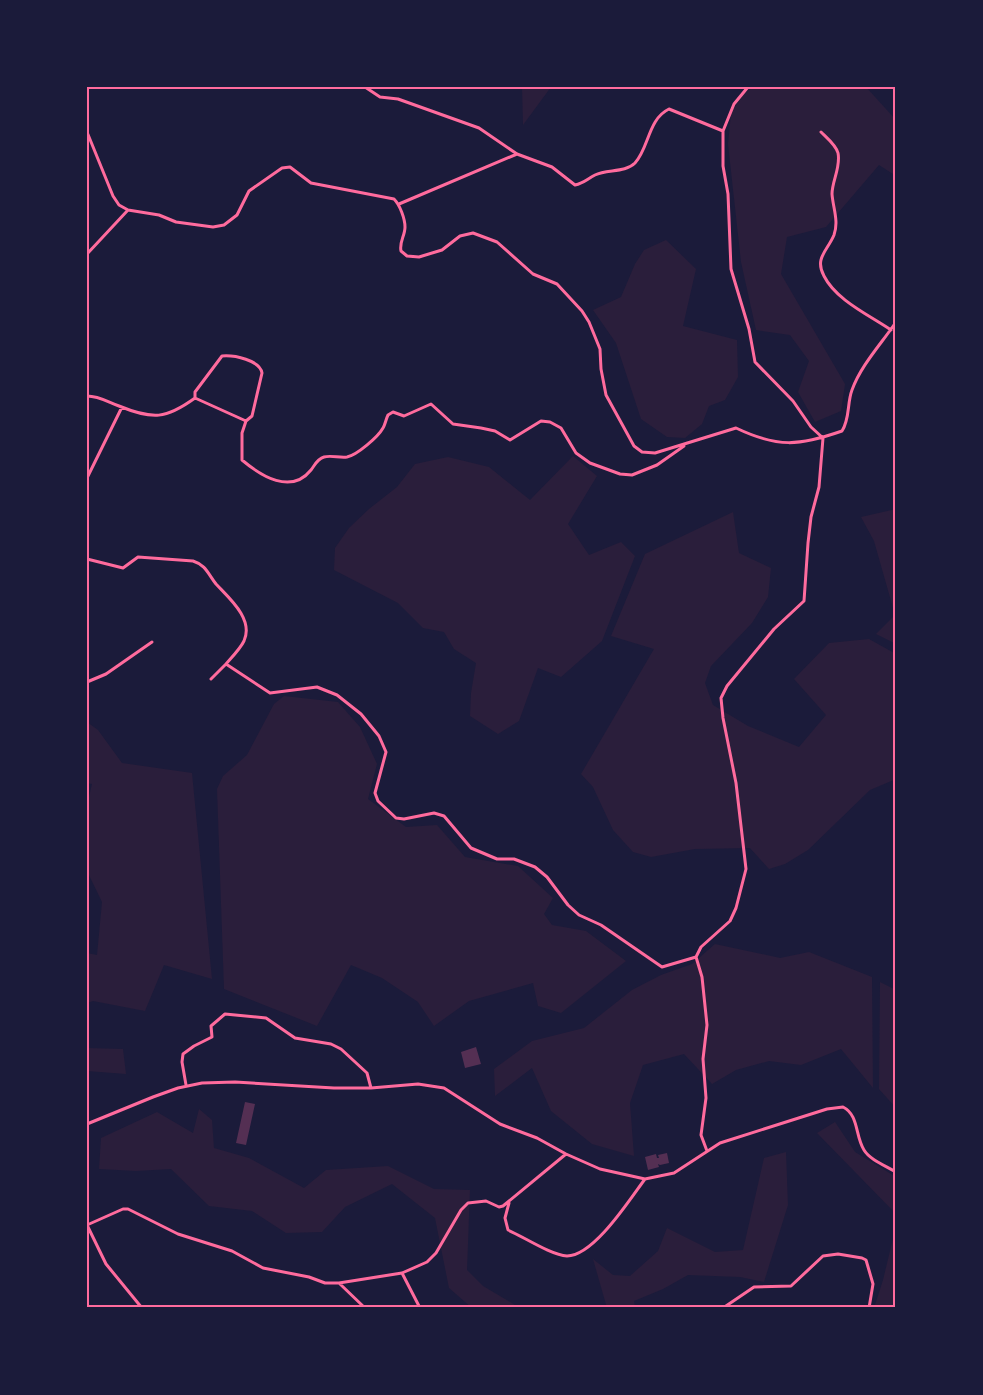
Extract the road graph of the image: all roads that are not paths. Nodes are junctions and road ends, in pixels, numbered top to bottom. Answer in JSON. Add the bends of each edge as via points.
{"nodes":[{"id":1,"x":365,"y":87,"type":"edge"},
{"id":2,"x":748,"y":87,"type":"edge"},
{"id":3,"x":723,"y":131,"type":"junction"},
{"id":4,"x":87,"y":132,"type":"edge"},
{"id":5,"x":821,"y":132,"type":"dead end"},
{"id":6,"x":517,"y":154,"type":"junction"},
{"id":7,"x":399,"y":204,"type":"junction"},
{"id":8,"x":128,"y":210,"type":"junction"},
{"id":9,"x":87,"y":254,"type":"edge"},
{"id":10,"x":896,"y":322,"type":"edge"},
{"id":11,"x":891,"y":330,"type":"junction"},
{"id":12,"x":87,"y":396,"type":"edge"},
{"id":13,"x":195,"y":398,"type":"junction"},
{"id":14,"x":122,"y":407,"type":"junction"},
{"id":15,"x":246,"y":421,"type":"junction"},
{"id":16,"x":823,"y":438,"type":"junction"},
{"id":17,"x":688,"y":443,"type":"junction"},
{"id":18,"x":87,"y":478,"type":"edge"},
{"id":19,"x":87,"y":560,"type":"edge"},
{"id":20,"x":152,"y":642,"type":"dead end"},
{"id":21,"x":226,"y":664,"type":"junction"},
{"id":22,"x":211,"y":679,"type":"dead end"},
{"id":23,"x":87,"y":682,"type":"edge"},
{"id":24,"x":696,"y":957,"type":"junction"},
{"id":25,"x":186,"y":1086,"type":"junction"},
{"id":26,"x":370,"y":1088,"type":"junction"},
{"id":27,"x":87,"y":1124,"type":"edge"},
{"id":28,"x":707,"y":1150,"type":"junction"},
{"id":29,"x":566,"y":1154,"type":"junction"},
{"id":30,"x":896,"y":1172,"type":"edge"},
{"id":31,"x":645,"y":1179,"type":"junction"},
{"id":32,"x":509,"y":1203,"type":"junction"},
{"id":33,"x":87,"y":1225,"type":"edge"},
{"id":34,"x":402,"y":1273,"type":"junction"},
{"id":35,"x":339,"y":1283,"type":"junction"},
{"id":36,"x":142,"y":1308,"type":"edge"},
{"id":37,"x":365,"y":1308,"type":"edge"},
{"id":38,"x":420,"y":1308,"type":"edge"},
{"id":39,"x":723,"y":1308,"type":"edge"},
{"id":40,"x":869,"y":1308,"type":"edge"}],
"edges":[{"from":1,"to":6,"type":"street","via":[[380,97],[398,99],[479,128]]},
{"from":2,"to":3,"type":"street","via":[[734,104]]},
{"from":3,"to":6,"type":"street","via":[[669,109],[661,113],[632,166],[596,174],[575,185],[552,167]]},
{"from":3,"to":16,"type":"street","via":[[731,269],[749,329],[752,354],[759,367]]},
{"from":4,"to":8,"type":"street","via":[[112,196]]},
{"from":5,"to":11,"type":"street","via":[[838,156],[832,191],[834,235],[821,255],[821,269],[838,296]]},
{"from":6,"to":7,"type":"street"},
{"from":7,"to":8,"type":"street","via":[[389,197],[310,183],[290,167],[282,168],[249,191],[237,215],[224,225],[176,222]]},
{"from":7,"to":17,"type":"street","via":[[405,227],[400,245],[407,256],[419,257],[442,250],[460,236],[473,233],[497,242],[533,274],[557,284],[588,322],[600,349],[606,396],[634,446],[642,452],[655,453]]},
{"from":8,"to":9,"type":"street"},
{"from":10,"to":11,"type":"street"},
{"from":11,"to":16,"type":"street","via":[[852,390],[844,428]]},
{"from":12,"to":14,"type":"street"},
{"from":13,"to":14,"type":"street","via":[[161,416]]},
{"from":13,"to":15,"type":"street"},
{"from":13,"to":15,"type":"street","via":[[195,392],[222,356],[256,363],[262,373],[252,416]]},
{"from":14,"to":18,"type":"street"},
{"from":15,"to":17,"type":"street","via":[[242,460],[257,472],[286,482],[306,476],[323,457],[354,455],[383,428],[393,412],[404,416],[431,404],[453,424],[495,431],[510,440],[540,421],[550,422],[561,429],[576,453],[620,474],[646,470]]},
{"from":16,"to":17,"type":"street","via":[[776,443],[736,428]]},
{"from":16,"to":24,"type":"street","via":[[804,601],[774,629],[721,698],[746,869],[730,921],[701,947]]},
{"from":19,"to":21,"type":"street","via":[[123,568],[138,557],[202,563],[231,599],[246,628],[244,641]]},
{"from":20,"to":23,"type":"street","via":[[106,674]]},
{"from":21,"to":22,"type":"street"},
{"from":21,"to":24,"type":"street","via":[[270,693],[317,687],[337,694],[361,714],[386,752],[375,793],[396,818],[434,813],[444,816],[471,848],[497,859],[514,859],[535,867],[579,915],[601,925],[662,967]]},
{"from":24,"to":28,"type":"street","via":[[707,1025],[701,1135]]},
{"from":25,"to":26,"type":"street","via":[[216,1082]]},
{"from":25,"to":26,"type":"street","via":[[183,1054],[212,1037],[211,1026],[225,1014],[266,1018],[295,1038],[332,1044],[367,1073]]},
{"from":25,"to":27,"type":"street"},
{"from":26,"to":29,"type":"street","via":[[418,1084],[444,1088],[500,1124],[537,1137]]},
{"from":28,"to":30,"type":"street","via":[[827,1108],[843,1107],[852,1115],[865,1152]]},
{"from":28,"to":31,"type":"street","via":[[674,1173]]},
{"from":29,"to":31,"type":"street","via":[[600,1169]]},
{"from":29,"to":32,"type":"street"},
{"from":31,"to":32,"type":"street","via":[[586,1249],[568,1256],[508,1230],[505,1218]]},
{"from":32,"to":34,"type":"street","via":[[499,1207],[486,1201],[468,1203],[430,1259]]},
{"from":33,"to":35,"type":"street","via":[[128,1209],[178,1234],[232,1251],[263,1268]]},
{"from":33,"to":36,"type":"street","via":[[106,1264]]},
{"from":34,"to":35,"type":"street"},
{"from":34,"to":38,"type":"street"},
{"from":35,"to":37,"type":"street"},
{"from":39,"to":40,"type":"street","via":[[754,1287],[791,1286],[823,1256],[838,1254],[866,1260],[873,1284]]}]}
